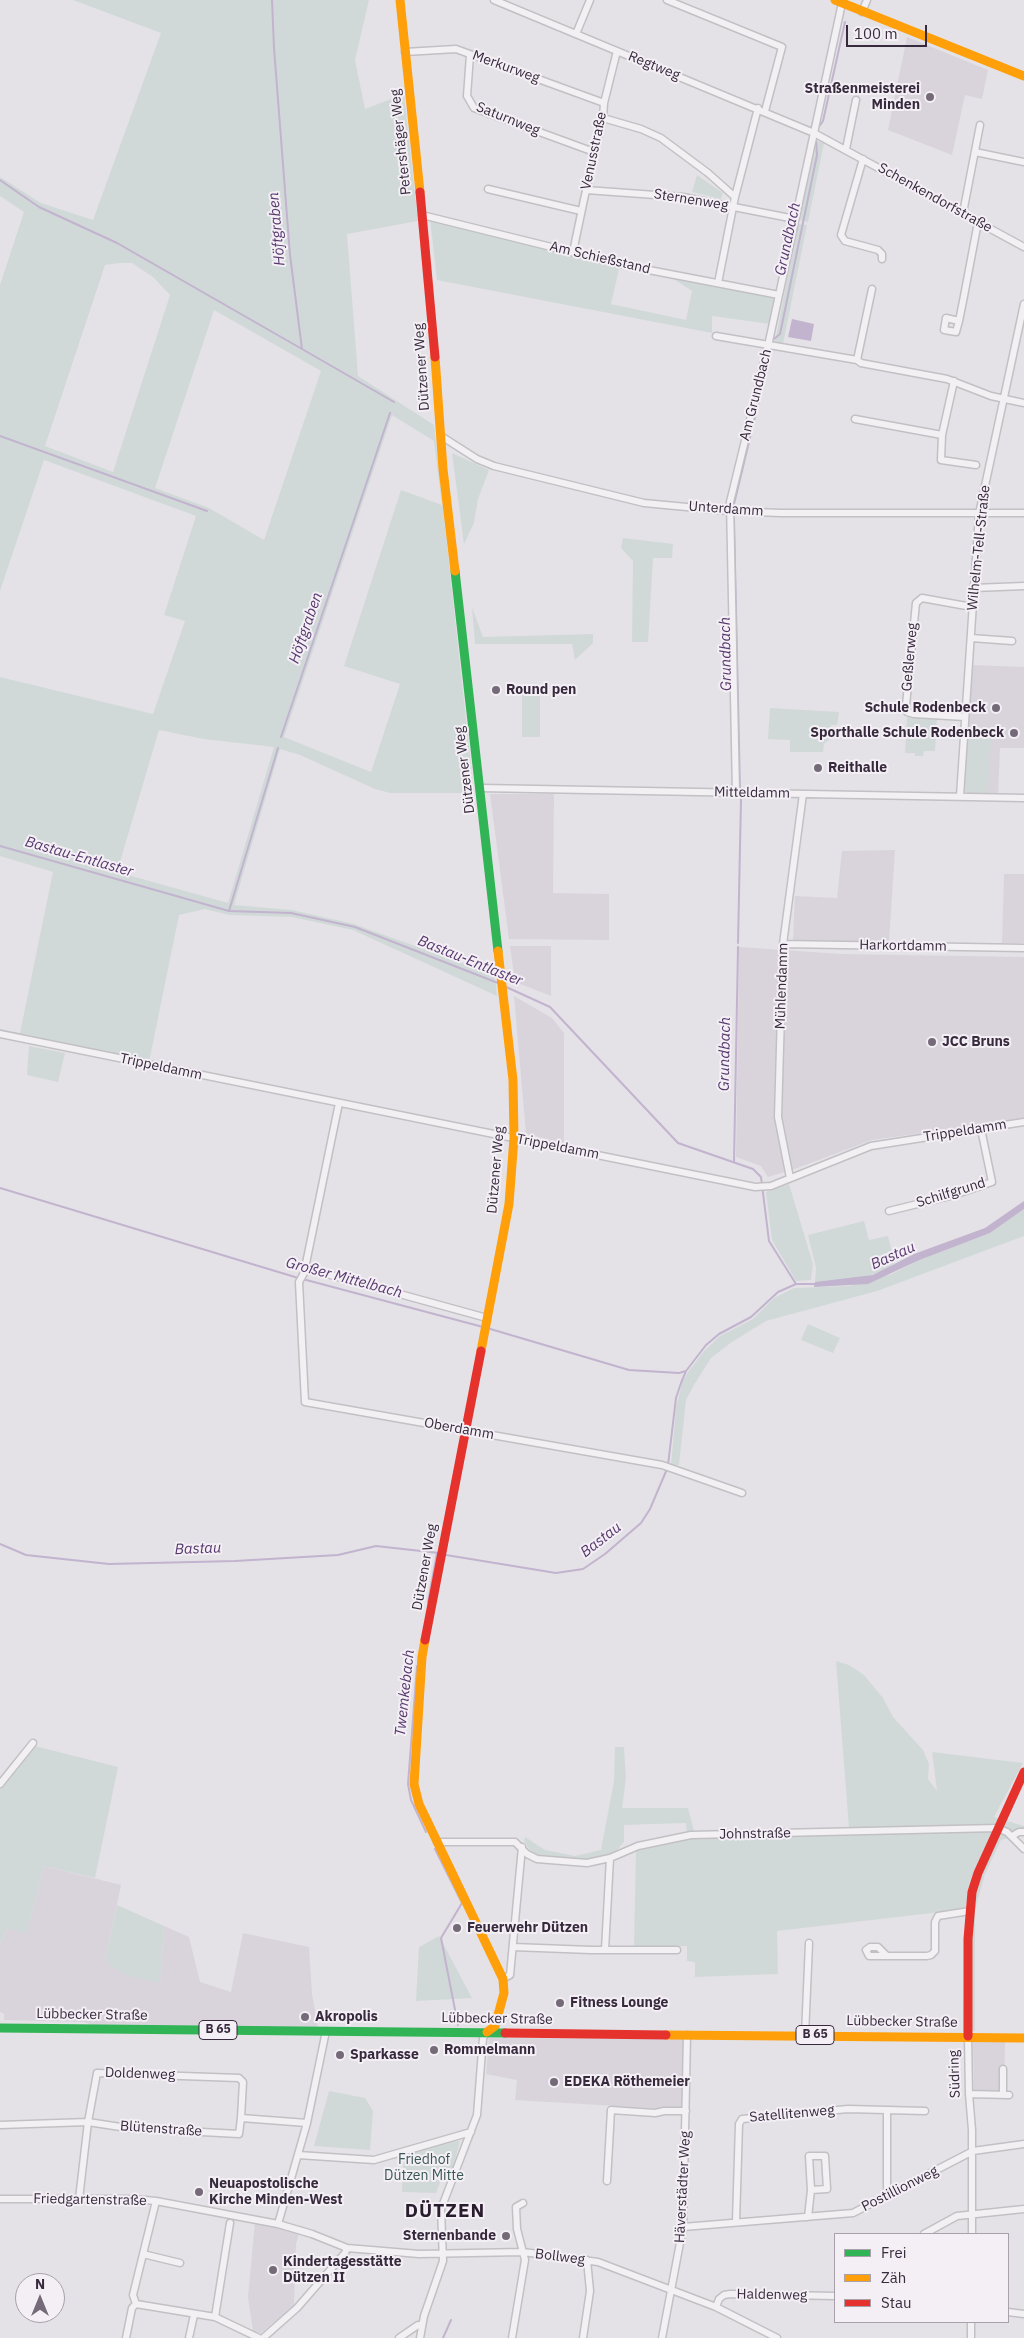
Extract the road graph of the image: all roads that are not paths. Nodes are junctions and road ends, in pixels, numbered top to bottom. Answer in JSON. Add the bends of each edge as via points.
{"nodes":[{"id":1,"x":400,"y":0,"type":"edge"},
{"id":2,"x":494,"y":0,"type":"edge"},
{"id":3,"x":590,"y":0,"type":"edge"},
{"id":4,"x":666,"y":0,"type":"edge"},
{"id":5,"x":867,"y":0,"type":"edge"},
{"id":6,"x":839,"y":2,"type":"edge"},
{"id":7,"x":862,"y":12,"type":"junction"},
{"id":8,"x":576,"y":34,"type":"junction"},
{"id":9,"x":617,"y":51,"type":"junction"},
{"id":10,"x":405,"y":52,"type":"junction"},
{"id":11,"x":470,"y":54,"type":"junction"},
{"id":12,"x":1024,"y":76,"type":"edge"},
{"id":13,"x":856,"y":100,"type":"dead end"},
{"id":14,"x":604,"y":102,"type":"junction"},
{"id":15,"x":761,"y":110,"type":"junction"},
{"id":16,"x":603,"y":118,"type":"junction"},
{"id":17,"x":980,"y":126,"type":"dead end"},
{"id":18,"x":814,"y":133,"type":"junction"},
{"id":19,"x":846,"y":148,"type":"junction"},
{"id":20,"x":594,"y":152,"type":"junction"},
{"id":21,"x":975,"y":152,"type":"junction"},
{"id":22,"x":863,"y":159,"type":"junction"},
{"id":23,"x":1024,"y":162,"type":"edge"},
{"id":24,"x":488,"y":189,"type":"dead end"},
{"id":25,"x":586,"y":190,"type":"junction"},
{"id":26,"x":735,"y":197,"type":"junction"},
{"id":27,"x":734,"y":207,"type":"junction"},
{"id":28,"x":581,"y":211,"type":"junction"},
{"id":29,"x":963,"y":213,"type":"junction"},
{"id":30,"x":422,"y":215,"type":"junction"},
{"id":31,"x":795,"y":219,"type":"junction"},
{"id":32,"x":978,"y":222,"type":"junction"},
{"id":33,"x":1024,"y":247,"type":"edge"},
{"id":34,"x":573,"y":252,"type":"junction"},
{"id":35,"x":882,"y":259,"type":"dead end"},
{"id":36,"x":429,"y":281,"type":"joint"},
{"id":37,"x":718,"y":283,"type":"junction"},
{"id":38,"x":872,"y":289,"type":"dead end"},
{"id":39,"x":779,"y":295,"type":"junction"},
{"id":40,"x":1024,"y":304,"type":"edge"},
{"id":41,"x":959,"y":321,"type":"junction"},
{"id":42,"x":716,"y":336,"type":"dead end"},
{"id":43,"x":1021,"y":340,"type":"edge"},
{"id":44,"x":768,"y":346,"type":"junction"},
{"id":45,"x":857,"y":360,"type":"junction"},
{"id":46,"x":954,"y":381,"type":"junction"},
{"id":47,"x":1003,"y":398,"type":"junction"},
{"id":48,"x":1024,"y":403,"type":"edge"},
{"id":49,"x":855,"y":419,"type":"dead end"},
{"id":50,"x":942,"y":435,"type":"junction"},
{"id":51,"x":441,"y":436,"type":"junction"},
{"id":52,"x":976,"y":465,"type":"dead end"},
{"id":53,"x":729,"y":511,"type":"junction"},
{"id":54,"x":1024,"y":513,"type":"edge"},
{"id":55,"x":979,"y":514,"type":"junction"},
{"id":56,"x":1024,"y":586,"type":"edge"},
{"id":57,"x":974,"y":588,"type":"junction"},
{"id":58,"x":972,"y":607,"type":"junction"},
{"id":59,"x":971,"y":638,"type":"junction"},
{"id":60,"x":1012,"y":640,"type":"dead end"},
{"id":61,"x":965,"y":717,"type":"junction"},
{"id":62,"x":480,"y":788,"type":"junction"},
{"id":63,"x":736,"y":793,"type":"junction"},
{"id":64,"x":803,"y":794,"type":"junction"},
{"id":65,"x":960,"y":796,"type":"junction"},
{"id":66,"x":1024,"y":798,"type":"edge"},
{"id":67,"x":783,"y":944,"type":"junction"},
{"id":68,"x":1024,"y":948,"type":"edge"},
{"id":69,"x":0,"y":1034,"type":"edge"},
{"id":70,"x":339,"y":1103,"type":"junction"},
{"id":71,"x":1024,"y":1122,"type":"edge"},
{"id":72,"x":981,"y":1129,"type":"junction"},
{"id":73,"x":514,"y":1138,"type":"junction"},
{"id":74,"x":790,"y":1178,"type":"junction"},
{"id":75,"x":889,"y":1211,"type":"dead end"},
{"id":76,"x":304,"y":1270,"type":"junction"},
{"id":77,"x":487,"y":1320,"type":"junction"},
{"id":78,"x":465,"y":1430,"type":"junction"},
{"id":79,"x":742,"y":1493,"type":"dead end"},
{"id":80,"x":33,"y":1742,"type":"dead end"},
{"id":81,"x":1024,"y":1772,"type":"edge"},
{"id":82,"x":0,"y":1784,"type":"edge"},
{"id":83,"x":997,"y":1828,"type":"junction"},
{"id":84,"x":1024,"y":1832,"type":"edge"},
{"id":85,"x":1012,"y":1836,"type":"junction"},
{"id":86,"x":437,"y":1842,"type":"junction"},
{"id":87,"x":522,"y":1847,"type":"junction"},
{"id":88,"x":1024,"y":1849,"type":"edge"},
{"id":89,"x":610,"y":1858,"type":"junction"},
{"id":90,"x":970,"y":1911,"type":"junction"},
{"id":91,"x":809,"y":1943,"type":"dead end"},
{"id":92,"x":513,"y":1947,"type":"junction"},
{"id":93,"x":605,"y":1950,"type":"junction"},
{"id":94,"x":677,"y":1950,"type":"dead end"},
{"id":95,"x":887,"y":1956,"type":"dead end"},
{"id":96,"x":503,"y":1979,"type":"junction"},
{"id":97,"x":0,"y":2028,"type":"edge"},
{"id":98,"x":326,"y":2031,"type":"junction"},
{"id":99,"x":487,"y":2032,"type":"junction"},
{"id":100,"x":687,"y":2035,"type":"junction"},
{"id":101,"x":805,"y":2035,"type":"junction"},
{"id":102,"x":968,"y":2036,"type":"junction"},
{"id":103,"x":1024,"y":2038,"type":"edge"},
{"id":104,"x":1003,"y":2069,"type":"dead end"},
{"id":105,"x":969,"y":2094,"type":"junction"},
{"id":106,"x":686,"y":2111,"type":"junction"},
{"id":107,"x":925,"y":2111,"type":"dead end"},
{"id":108,"x":886,"y":2112,"type":"junction"},
{"id":109,"x":241,"y":2118,"type":"junction"},
{"id":110,"x":88,"y":2122,"type":"junction"},
{"id":111,"x":307,"y":2123,"type":"junction"},
{"id":112,"x":0,"y":2124,"type":"edge"},
{"id":113,"x":471,"y":2132,"type":"junction"},
{"id":114,"x":1024,"y":2144,"type":"edge"},
{"id":115,"x":973,"y":2151,"type":"junction"},
{"id":116,"x":298,"y":2155,"type":"junction"},
{"id":117,"x":608,"y":2181,"type":"dead end"},
{"id":118,"x":811,"y":2190,"type":"junction"},
{"id":119,"x":887,"y":2196,"type":"junction"},
{"id":120,"x":0,"y":2199,"type":"edge"},
{"id":121,"x":79,"y":2199,"type":"junction"},
{"id":122,"x":156,"y":2201,"type":"junction"},
{"id":123,"x":523,"y":2203,"type":"dead end"},
{"id":124,"x":1024,"y":2209,"type":"edge"},
{"id":125,"x":972,"y":2215,"type":"junction"},
{"id":126,"x":808,"y":2217,"type":"junction"},
{"id":127,"x":736,"y":2222,"type":"junction"},
{"id":128,"x":230,"y":2223,"type":"dead end"},
{"id":129,"x":278,"y":2224,"type":"junction"},
{"id":130,"x":683,"y":2227,"type":"junction"},
{"id":131,"x":926,"y":2233,"type":"edge"},
{"id":132,"x":972,"y":2233,"type":"edge"},
{"id":133,"x":347,"y":2248,"type":"junction"},
{"id":134,"x":523,"y":2252,"type":"junction"},
{"id":135,"x":143,"y":2254,"type":"junction"},
{"id":136,"x":443,"y":2254,"type":"junction"},
{"id":137,"x":587,"y":2260,"type":"junction"},
{"id":138,"x":180,"y":2263,"type":"dead end"},
{"id":139,"x":671,"y":2289,"type":"junction"},
{"id":140,"x":834,"y":2296,"type":"edge"},
{"id":141,"x":136,"y":2304,"type":"junction"},
{"id":142,"x":716,"y":2307,"type":"junction"},
{"id":143,"x":1009,"y":2312,"type":"edge"},
{"id":144,"x":1024,"y":2314,"type":"edge"},
{"id":145,"x":194,"y":2315,"type":"junction"},
{"id":146,"x":215,"y":2317,"type":"junction"},
{"id":147,"x":971,"y":2323,"type":"edge"},
{"id":148,"x":422,"y":2325,"type":"junction"},
{"id":149,"x":126,"y":2338,"type":"edge"},
{"id":150,"x":189,"y":2338,"type":"edge"},
{"id":151,"x":258,"y":2338,"type":"edge"},
{"id":152,"x":263,"y":2338,"type":"edge"},
{"id":153,"x":399,"y":2338,"type":"edge"},
{"id":154,"x":420,"y":2338,"type":"edge"},
{"id":155,"x":512,"y":2338,"type":"edge"},
{"id":156,"x":583,"y":2338,"type":"edge"},
{"id":157,"x":662,"y":2338,"type":"edge"},
{"id":158,"x":777,"y":2338,"type":"edge"},
{"id":159,"x":971,"y":2338,"type":"edge"}],
"edges":[{"from":1,"to":10,"type":"street","name":"Petershäger Weg"},
{"from":2,"to":8,"type":"street","name":"Regtweg"},
{"from":3,"to":8,"type":"street"},
{"from":4,"to":15,"type":"street","via":[[782,47]]},
{"from":5,"to":7,"type":"street"},
{"from":6,"to":7,"type":"street"},
{"from":6,"to":18,"type":"street","name":"Am Grundbach"},
{"from":7,"to":12,"type":"street"},
{"from":8,"to":9,"type":"street","name":"Regtweg"},
{"from":9,"to":14,"type":"street","name":"Venusstraße"},
{"from":9,"to":15,"type":"street","name":"Regtweg"},
{"from":10,"to":11,"type":"street","name":"Merkurweg","via":[[456,49]]},
{"from":10,"to":30,"type":"street","name":"Petershäger Weg"},
{"from":11,"to":14,"type":"street","name":"Merkurweg"},
{"from":11,"to":20,"type":"street","name":"Saturnweg","via":[[467,96],[474,108]]},
{"from":13,"to":19,"type":"street"},
{"from":14,"to":16,"type":"street","name":"Venusstraße"},
{"from":15,"to":18,"type":"street","name":"Regtweg"},
{"from":15,"to":26,"type":"street"},
{"from":16,"to":20,"type":"street","name":"Venusstraße"},
{"from":16,"to":26,"type":"street","via":[[661,138]]},
{"from":17,"to":21,"type":"street"},
{"from":18,"to":19,"type":"street","name":"Schenkendorfstraße"},
{"from":18,"to":31,"type":"street","name":"Am Grundbach"},
{"from":19,"to":22,"type":"street","name":"Schenkendorfstraße"},
{"from":20,"to":25,"type":"street","name":"Venusstraße"},
{"from":21,"to":23,"type":"street"},
{"from":21,"to":29,"type":"street"},
{"from":22,"to":29,"type":"street","name":"Schenkendorfstraße"},
{"from":22,"to":35,"type":"street","via":[[841,235],[845,241],[878,250]]},
{"from":24,"to":28,"type":"street"},
{"from":25,"to":27,"type":"street","name":"Sternenweg","via":[[676,196]]},
{"from":25,"to":28,"type":"street","name":"Venusstraße"},
{"from":26,"to":27,"type":"street"},
{"from":27,"to":31,"type":"street","name":"Sternenweg"},
{"from":27,"to":37,"type":"street"},
{"from":28,"to":34,"type":"street","name":"Venusstraße"},
{"from":29,"to":32,"type":"street","name":"Schenkendorfstraße"},
{"from":30,"to":34,"type":"street","name":"Am Schießstand"},
{"from":30,"to":36,"type":"street","name":"Petershäger Weg"},
{"from":31,"to":39,"type":"street","name":"Am Grundbach"},
{"from":32,"to":33,"type":"street","name":"Schenkendorfstraße"},
{"from":32,"to":41,"type":"street"},
{"from":34,"to":37,"type":"street","name":"Am Schießstand"},
{"from":36,"to":51,"type":"street","name":"Dützener Weg"},
{"from":37,"to":39,"type":"street","name":"Am Schießstand"},
{"from":38,"to":45,"type":"street"},
{"from":39,"to":44,"type":"street","name":"Am Grundbach"},
{"from":40,"to":43,"type":"street","name":"Wilhelm-Tell-Straße"},
{"from":41,"to":41,"type":"street","via":[[956,332],[944,330],[946,318]]},
{"from":42,"to":44,"type":"street"},
{"from":43,"to":47,"type":"street","name":"Wilhelm-Tell-Straße"},
{"from":44,"to":45,"type":"street"},
{"from":44,"to":53,"type":"street","name":"Am Grundbach"},
{"from":45,"to":46,"type":"street"},
{"from":46,"to":47,"type":"street"},
{"from":46,"to":50,"type":"street"},
{"from":47,"to":48,"type":"street"},
{"from":47,"to":55,"type":"street","name":"Wilhelm-Tell-Straße"},
{"from":49,"to":50,"type":"street"},
{"from":50,"to":52,"type":"street","via":[[941,460]]},
{"from":51,"to":53,"type":"street","name":"Unterdamm","via":[[494,466],[644,503]]},
{"from":51,"to":62,"type":"street","name":"Dützener Weg"},
{"from":53,"to":55,"type":"street","name":"Unterdamm"},
{"from":53,"to":63,"type":"street","name":"Am Grundbach"},
{"from":54,"to":55,"type":"street","name":"Unterdamm"},
{"from":55,"to":57,"type":"street","name":"Wilhelm-Tell-Straße"},
{"from":56,"to":57,"type":"street"},
{"from":57,"to":58,"type":"street","name":"Wilhelm-Tell-Straße"},
{"from":58,"to":59,"type":"street","name":"Wilhelm-Tell-Straße"},
{"from":58,"to":61,"type":"street","name":"Geßlerweg","via":[[922,598],[916,603],[906,705],[910,713]]},
{"from":59,"to":60,"type":"street"},
{"from":59,"to":61,"type":"street","name":"Wilhelm-Tell-Straße"},
{"from":61,"to":65,"type":"street","name":"Wilhelm-Tell-Straße"},
{"from":62,"to":63,"type":"street","name":"Mitteldamm"},
{"from":62,"to":73,"type":"street","name":"Dützener Weg","via":[[513,1080]]},
{"from":63,"to":64,"type":"street","name":"Mitteldamm"},
{"from":64,"to":65,"type":"street","name":"Mitteldamm"},
{"from":64,"to":67,"type":"street","name":"Mühlendamm"},
{"from":65,"to":66,"type":"street","name":"Mitteldamm"},
{"from":67,"to":68,"type":"street","name":"Harkortdamm"},
{"from":67,"to":74,"type":"street","name":"Mühlendamm","via":[[778,1117]]},
{"from":69,"to":70,"type":"street","name":"Trippeldamm"},
{"from":70,"to":73,"type":"street","name":"Trippeldamm"},
{"from":70,"to":76,"type":"street","name":"Oberdamm"},
{"from":71,"to":72,"type":"street","name":"Trippeldamm"},
{"from":72,"to":74,"type":"street","name":"Trippeldamm","via":[[865,1147]]},
{"from":72,"to":75,"type":"street","name":"Schilfgrund","via":[[992,1182]]},
{"from":73,"to":74,"type":"street","name":"Trippeldamm","via":[[755,1187],[768,1187]]},
{"from":73,"to":77,"type":"street","name":"Dützener Weg","via":[[509,1204]]},
{"from":76,"to":77,"type":"street"},
{"from":76,"to":78,"type":"street","name":"Oberdamm","via":[[299,1282],[305,1402]]},
{"from":77,"to":78,"type":"street","name":"Dützener Weg"},
{"from":78,"to":79,"type":"street","name":"Oberdamm","via":[[662,1465]]},
{"from":78,"to":86,"type":"street","name":"Dützener Weg","via":[[420,1673],[415,1793]]},
{"from":80,"to":82,"type":"street"},
{"from":81,"to":83,"type":"street","name":"Südring"},
{"from":83,"to":85,"type":"street"},
{"from":83,"to":89,"type":"street","name":"Johnstraße","via":[[691,1835],[638,1846]]},
{"from":83,"to":90,"type":"street","name":"Südring","via":[[978,1873]]},
{"from":84,"to":85,"type":"street"},
{"from":85,"to":88,"type":"street"},
{"from":86,"to":87,"type":"street","name":"Johnstraße","via":[[515,1842]]},
{"from":86,"to":96,"type":"street","name":"Dützener Weg"},
{"from":87,"to":89,"type":"street","name":"Johnstraße","via":[[537,1859],[587,1863]]},
{"from":87,"to":92,"type":"street"},
{"from":89,"to":93,"type":"street"},
{"from":90,"to":95,"type":"street","via":[[938,1916],[935,1951],[931,1955]]},
{"from":90,"to":102,"type":"street","name":"Südring"},
{"from":91,"to":101,"type":"street"},
{"from":92,"to":93,"type":"street"},
{"from":92,"to":96,"type":"street","via":[[510,1974]]},
{"from":93,"to":94,"type":"street"},
{"from":96,"to":99,"type":"street","name":"Dützener Weg","via":[[503,2002],[495,2026]]},
{"from":97,"to":98,"type":"street","name":"Lübbecker Straße","number":"B 65"},
{"from":98,"to":99,"type":"street","name":"Lübbecker Straße","number":"B 65"},
{"from":98,"to":111,"type":"street"},
{"from":99,"to":100,"type":"street","name":"Lübbecker Straße","number":"B 65"},
{"from":99,"to":113,"type":"street","via":[[483,2038],[477,2114]]},
{"from":100,"to":101,"type":"street","name":"Lübbecker Straße","number":"B 65"},
{"from":100,"to":106,"type":"street","name":"Häverstädter Weg"},
{"from":101,"to":102,"type":"street","name":"Lübbecker Straße","number":"B 65"},
{"from":102,"to":103,"type":"street","name":"Lübbecker Straße","number":"B 65"},
{"from":102,"to":105,"type":"street","name":"Südring"},
{"from":104,"to":105,"type":"street","via":[[1006,2095]]},
{"from":105,"to":115,"type":"street","name":"Südring"},
{"from":106,"to":117,"type":"street","via":[[611,2110]]},
{"from":106,"to":130,"type":"street","name":"Häverstädter Weg"},
{"from":107,"to":108,"type":"street","name":"Satellitenweg"},
{"from":108,"to":119,"type":"street"},
{"from":108,"to":127,"type":"street","name":"Satellitenweg","via":[[848,2109],[742,2119],[739,2124]]},
{"from":109,"to":110,"type":"street","name":"Blütenstraße","via":[[240,2134],[127,2128]]},
{"from":109,"to":110,"type":"street","name":"Doldenweg","via":[[242,2082],[239,2078],[97,2073]]},
{"from":109,"to":111,"type":"street"},
{"from":110,"to":112,"type":"street","name":"Blütenstraße"},
{"from":110,"to":121,"type":"street","name":"Doldenweg"},
{"from":111,"to":116,"type":"street"},
{"from":113,"to":116,"type":"street","via":[[374,2160]]},
{"from":113,"to":136,"type":"street","via":[[442,2209]]},
{"from":114,"to":115,"type":"street","name":"Postillionweg"},
{"from":115,"to":119,"type":"street","name":"Postillionweg"},
{"from":115,"to":125,"type":"street","name":"Südring"},
{"from":116,"to":129,"type":"street"},
{"from":118,"to":118,"type":"street","via":[[810,2156],[825,2156],[827,2190]]},
{"from":118,"to":126,"type":"street"},
{"from":119,"to":126,"type":"street","name":"Postillionweg","via":[[853,2213]]},
{"from":120,"to":121,"type":"street","name":"Friedgartenstraße"},
{"from":121,"to":122,"type":"street","name":"Friedgartenstraße"},
{"from":122,"to":129,"type":"street","name":"Friedgartenstraße"},
{"from":122,"to":135,"type":"street"},
{"from":123,"to":134,"type":"street","via":[[516,2207]]},
{"from":124,"to":125,"type":"street"},
{"from":125,"to":131,"type":"street","via":[[957,2216]]},
{"from":125,"to":132,"type":"street","name":"Südring"},
{"from":126,"to":127,"type":"street","name":"Postillionweg"},
{"from":127,"to":130,"type":"street","name":"Postillionweg"},
{"from":128,"to":146,"type":"street"},
{"from":129,"to":133,"type":"street","name":"Friedgartenstraße"},
{"from":130,"to":139,"type":"street","name":"Häverstädter Weg"},
{"from":133,"to":136,"type":"street","name":"Friedgartenstraße"},
{"from":133,"to":152,"type":"street","via":[[297,2308]]},
{"from":134,"to":136,"type":"street","name":"Bollweg"},
{"from":134,"to":137,"type":"street","name":"Bollweg"},
{"from":134,"to":155,"type":"street","via":[[524,2272]]},
{"from":135,"to":138,"type":"street"},
{"from":135,"to":141,"type":"street","via":[[133,2295]]},
{"from":136,"to":148,"type":"street"},
{"from":137,"to":139,"type":"street","name":"Bollweg"},
{"from":137,"to":156,"type":"street","via":[[590,2283]]},
{"from":139,"to":142,"type":"street","name":"Bollweg"},
{"from":139,"to":157,"type":"street","name":"Häverstädter Weg"},
{"from":140,"to":142,"type":"street","name":"Haldenweg","via":[[730,2294],[719,2299]]},
{"from":141,"to":145,"type":"street"},
{"from":141,"to":149,"type":"street","via":[[132,2308]]},
{"from":142,"to":158,"type":"street","name":"Bollweg"},
{"from":143,"to":144,"type":"street"},
{"from":145,"to":146,"type":"street"},
{"from":145,"to":150,"type":"street"},
{"from":146,"to":151,"type":"street"},
{"from":147,"to":159,"type":"street"},
{"from":148,"to":153,"type":"street"},
{"from":148,"to":154,"type":"street"}]}
